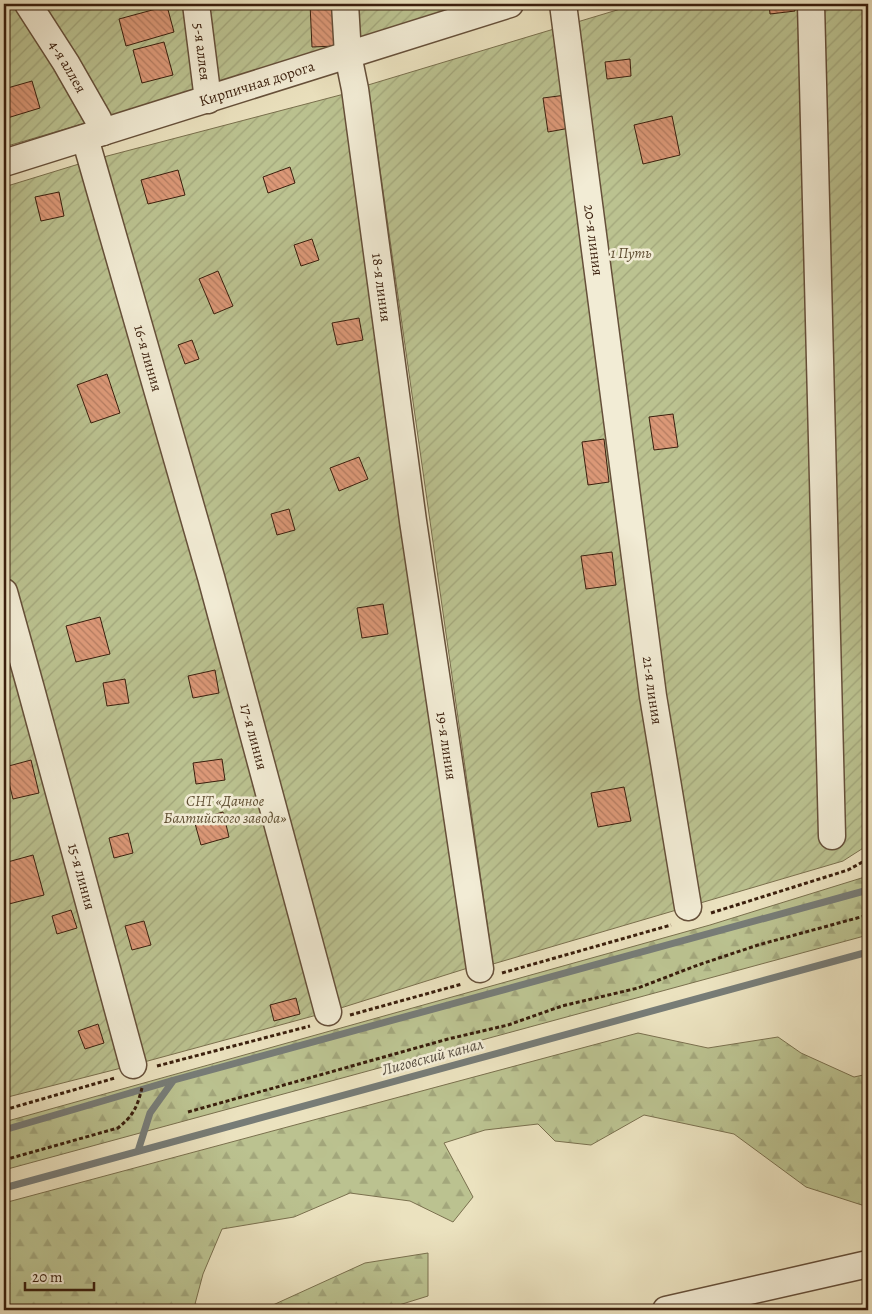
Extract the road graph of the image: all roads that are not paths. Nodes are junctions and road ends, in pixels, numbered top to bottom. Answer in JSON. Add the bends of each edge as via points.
{"nodes":[{"id":1,"x":28,"y":4,"type":"edge"},
{"id":2,"x":196,"y":4,"type":"edge"},
{"id":3,"x":345,"y":4,"type":"edge"},
{"id":4,"x":510,"y":4,"type":"edge"},
{"id":5,"x":563,"y":4,"type":"edge"},
{"id":6,"x":811,"y":4,"type":"edge"},
{"id":7,"x":348,"y":55,"type":"junction"},
{"id":8,"x":208,"y":100,"type":"junction"},
{"id":9,"x":94,"y":135,"type":"junction"},
{"id":10,"x":4,"y":163,"type":"edge"},
{"id":11,"x":624,"y":475,"type":"joint"},
{"id":12,"x":412,"y":521,"type":"joint"},
{"id":13,"x":211,"y":577,"type":"joint"},
{"id":14,"x":4,"y":592,"type":"edge"},
{"id":15,"x":832,"y":836,"type":"dead end"},
{"id":16,"x":688,"y":907,"type":"dead end"},
{"id":17,"x":480,"y":969,"type":"dead end"},
{"id":18,"x":328,"y":1012,"type":"dead end"},
{"id":19,"x":131,"y":1075,"type":"road end"},
{"id":20,"x":868,"y":1264,"type":"edge"},
{"id":21,"x":666,"y":1310,"type":"edge"}],
"edges":[{"from":1,"to":9,"type":"street","name":"4-я аллея","via":[[98,119]]},
{"from":2,"to":8,"type":"street","name":"5-я аллея"},
{"from":3,"to":7,"type":"street","name":"18-я линия"},
{"from":4,"to":7,"type":"street","name":"Кирпичная дорога"},
{"from":5,"to":11,"type":"street","name":"20-я линия"},
{"from":6,"to":15,"type":"street"},
{"from":7,"to":8,"type":"street","name":"Кирпичная дорога"},
{"from":7,"to":12,"type":"street","name":"18-я линия"},
{"from":8,"to":9,"type":"street","name":"Кирпичная дорога"},
{"from":9,"to":10,"type":"street","name":"Кирпичная дорога"},
{"from":9,"to":13,"type":"street","name":"16-я линия"},
{"from":11,"to":16,"type":"street","name":"21-я линия","via":[[653,696]]},
{"from":12,"to":17,"type":"street","name":"19-я линия"},
{"from":13,"to":18,"type":"street","name":"17-я линия"},
{"from":14,"to":19,"type":"street","name":"15-я линия"},
{"from":20,"to":21,"type":"street"}]}
